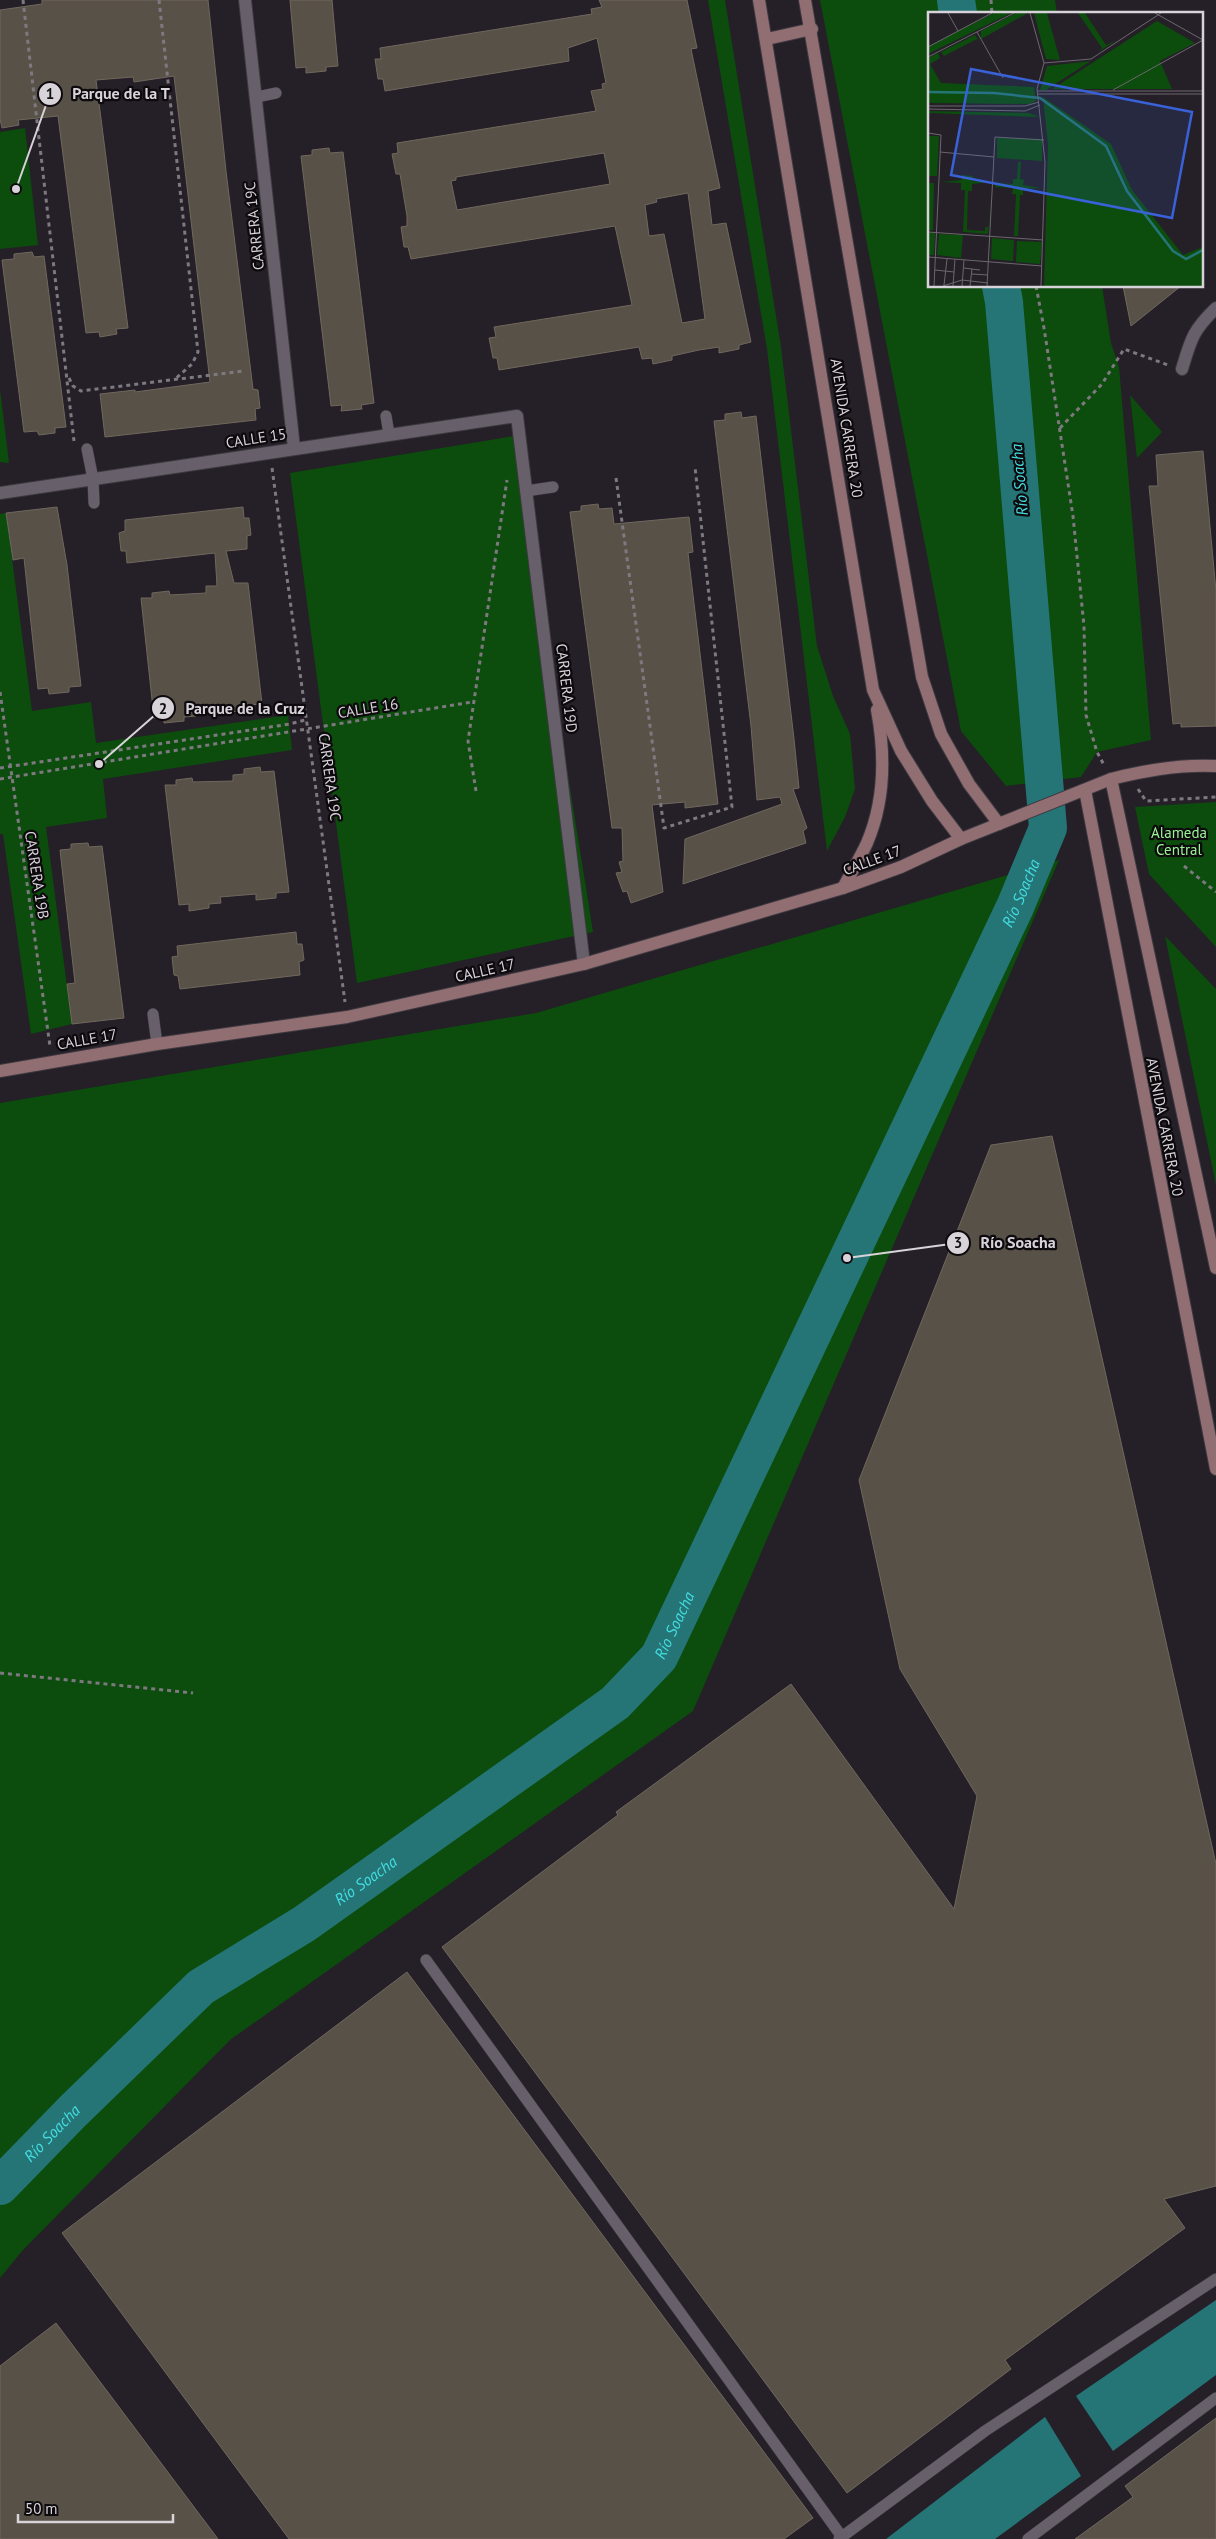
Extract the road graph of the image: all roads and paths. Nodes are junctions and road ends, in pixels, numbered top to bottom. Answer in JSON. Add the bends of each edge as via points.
{"nodes":[{"id":1,"x":23,"y":0,"type":"edge"},
{"id":2,"x":159,"y":0,"type":"edge"},
{"id":3,"x":246,"y":0,"type":"edge"},
{"id":4,"x":759,"y":0,"type":"edge"},
{"id":5,"x":805,"y":0,"type":"edge"},
{"id":6,"x":812,"y":29,"type":"junction"},
{"id":7,"x":767,"y":39,"type":"junction"},
{"id":8,"x":276,"y":93,"type":"dead end"},
{"id":9,"x":256,"y":97,"type":"junction"},
{"id":10,"x":1036,"y":288,"type":"edge"},
{"id":11,"x":1216,"y":308,"type":"edge"},
{"id":12,"x":1182,"y":369,"type":"joint"},
{"id":13,"x":244,"y":371,"type":"dead end"},
{"id":14,"x":68,"y":375,"type":"junction"},
{"id":15,"x":174,"y":380,"type":"junction"},
{"id":16,"x":386,"y":416,"type":"dead end"},
{"id":17,"x":517,"y":416,"type":"joint"},
{"id":18,"x":1060,"y":429,"type":"junction"},
{"id":19,"x":389,"y":434,"type":"junction"},
{"id":20,"x":294,"y":448,"type":"junction"},
{"id":21,"x":87,"y":449,"type":"joint"},
{"id":22,"x":270,"y":452,"type":"junction"},
{"id":23,"x":695,"y":467,"type":"dead end"},
{"id":24,"x":508,"y":475,"type":"dead end"},
{"id":25,"x":616,"y":478,"type":"dead end"},
{"id":26,"x":93,"y":479,"type":"junction"},
{"id":27,"x":553,"y":487,"type":"dead end"},
{"id":28,"x":526,"y":491,"type":"junction"},
{"id":29,"x":0,"y":494,"type":"edge"},
{"id":30,"x":94,"y":503,"type":"dead end"},
{"id":31,"x":873,"y":690,"type":"junction"},
{"id":32,"x":0,"y":692,"type":"edge"},
{"id":33,"x":472,"y":702,"type":"junction"},
{"id":34,"x":305,"y":720,"type":"junction"},
{"id":35,"x":306,"y":729,"type":"junction"},
{"id":36,"x":10,"y":766,"type":"junction"},
{"id":37,"x":1216,"y":766,"type":"edge"},
{"id":38,"x":0,"y":768,"type":"edge"},
{"id":39,"x":1134,"y":773,"type":"junction"},
{"id":40,"x":11,"y":778,"type":"junction"},
{"id":41,"x":0,"y":779,"type":"edge"},
{"id":42,"x":1111,"y":779,"type":"junction"},
{"id":43,"x":1085,"y":790,"type":"junction"},
{"id":44,"x":476,"y":791,"type":"dead end"},
{"id":45,"x":1216,"y":797,"type":"edge"},
{"id":46,"x":999,"y":824,"type":"junction"},
{"id":47,"x":961,"y":839,"type":"junction"},
{"id":48,"x":1184,"y":866,"type":"dead end"},
{"id":49,"x":843,"y":888,"type":"junction"},
{"id":50,"x":1216,"y":892,"type":"edge"},
{"id":51,"x":584,"y":964,"type":"junction"},
{"id":52,"x":153,"y":1014,"type":"dead end"},
{"id":53,"x":347,"y":1017,"type":"junction"},
{"id":54,"x":157,"y":1044,"type":"junction"},
{"id":55,"x":51,"y":1062,"type":"junction"},
{"id":56,"x":0,"y":1071,"type":"edge"},
{"id":57,"x":1216,"y":1268,"type":"edge"},
{"id":58,"x":1216,"y":1468,"type":"edge"},
{"id":59,"x":0,"y":1673,"type":"edge"},
{"id":60,"x":193,"y":1693,"type":"dead end"},
{"id":61,"x":426,"y":1960,"type":"dead end"},
{"id":62,"x":1216,"y":2279,"type":"edge"},
{"id":63,"x":1216,"y":2398,"type":"edge"},
{"id":64,"x":841,"y":2538,"type":"edge"},
{"id":65,"x":1028,"y":2539,"type":"edge"}],
"edges":[{"from":1,"to":14,"type":"path"},
{"from":2,"to":15,"type":"path","via":[[198,352],[192,364]]},
{"from":3,"to":9,"type":"street","name":"CARRERA 19C"},
{"from":4,"to":7,"type":"street","name":"AVENIDA CARRERA 20"},
{"from":5,"to":6,"type":"street","name":"AVENIDA CARRERA 20"},
{"from":6,"to":7,"type":"street"},
{"from":6,"to":46,"type":"street","name":"AVENIDA CARRERA 20","via":[[922,677],[941,734],[969,784]]},
{"from":7,"to":31,"type":"street","name":"AVENIDA CARRERA 20"},
{"from":8,"to":9,"type":"lane"},
{"from":9,"to":20,"type":"street","name":"CARRERA 19C"},
{"from":10,"to":18,"type":"path"},
{"from":11,"to":12,"type":"street","via":[[1198,324]]},
{"from":12,"to":18,"type":"path","via":[[1124,349],[1102,384]]},
{"from":13,"to":15,"type":"path"},
{"from":14,"to":15,"type":"path","via":[[73,386],[81,391]]},
{"from":14,"to":21,"type":"path","via":[[74,442]]},
{"from":16,"to":19,"type":"lane"},
{"from":17,"to":19,"type":"street","name":"CALLE 15"},
{"from":17,"to":28,"type":"street","name":"CARRERA 19D"},
{"from":18,"to":42,"type":"path","via":[[1084,626],[1086,715],[1097,752]]},
{"from":19,"to":20,"type":"street","name":"CALLE 15"},
{"from":20,"to":22,"type":"street","name":"CALLE 15"},
{"from":21,"to":26,"type":"lane"},
{"from":22,"to":26,"type":"street","name":"CALLE 15"},
{"from":22,"to":34,"type":"path","name":"CARRERA 19C"},
{"from":23,"to":25,"type":"path","via":[[732,807],[664,828]]},
{"from":24,"to":33,"type":"path"},
{"from":26,"to":29,"type":"street","name":"CALLE 15"},
{"from":26,"to":30,"type":"lane"},
{"from":27,"to":28,"type":"lane"},
{"from":28,"to":51,"type":"street","name":"CARRERA 19D"},
{"from":31,"to":47,"type":"street","name":"AVENIDA CARRERA 20","via":[[901,751],[932,801]]},
{"from":31,"to":49,"type":"street","via":[[883,741],[881,792],[868,842]]},
{"from":32,"to":36,"type":"path","name":"CARRERA 19B"},
{"from":33,"to":35,"type":"path","name":"CALLE 16"},
{"from":33,"to":44,"type":"path","via":[[468,741]]},
{"from":34,"to":35,"type":"path","name":"CARRERA 19C"},
{"from":34,"to":36,"type":"path"},
{"from":35,"to":40,"type":"path","name":"CALLE 16"},
{"from":35,"to":53,"type":"path","name":"CARRERA 19C"},
{"from":36,"to":38,"type":"path"},
{"from":36,"to":40,"type":"path","name":"CARRERA 19B"},
{"from":37,"to":39,"type":"street","via":[[1186,765]]},
{"from":39,"to":42,"type":"street"},
{"from":39,"to":45,"type":"path","via":[[1137,788],[1146,801]]},
{"from":40,"to":41,"type":"path","name":"CALLE 16"},
{"from":40,"to":55,"type":"path","name":"CARRERA 19B","via":[[50,1032]]},
{"from":42,"to":43,"type":"street"},
{"from":42,"to":57,"type":"street","name":"AVENIDA CARRERA 20"},
{"from":43,"to":46,"type":"street","name":"CALLE 17"},
{"from":43,"to":58,"type":"street","name":"AVENIDA CARRERA 20"},
{"from":46,"to":47,"type":"street","name":"CALLE 17"},
{"from":47,"to":49,"type":"street","name":"CALLE 17","via":[[901,867]]},
{"from":48,"to":50,"type":"path"},
{"from":49,"to":51,"type":"street","name":"CALLE 17"},
{"from":51,"to":53,"type":"street","name":"CALLE 17"},
{"from":52,"to":54,"type":"lane"},
{"from":53,"to":54,"type":"street","name":"CALLE 17"},
{"from":54,"to":55,"type":"street","name":"CALLE 17"},
{"from":55,"to":56,"type":"street","name":"CALLE 17"},
{"from":59,"to":60,"type":"path"},
{"from":61,"to":64,"type":"lane"},
{"from":62,"to":64,"type":"lane","via":[[985,2431]]},
{"from":63,"to":65,"type":"lane"}]}
